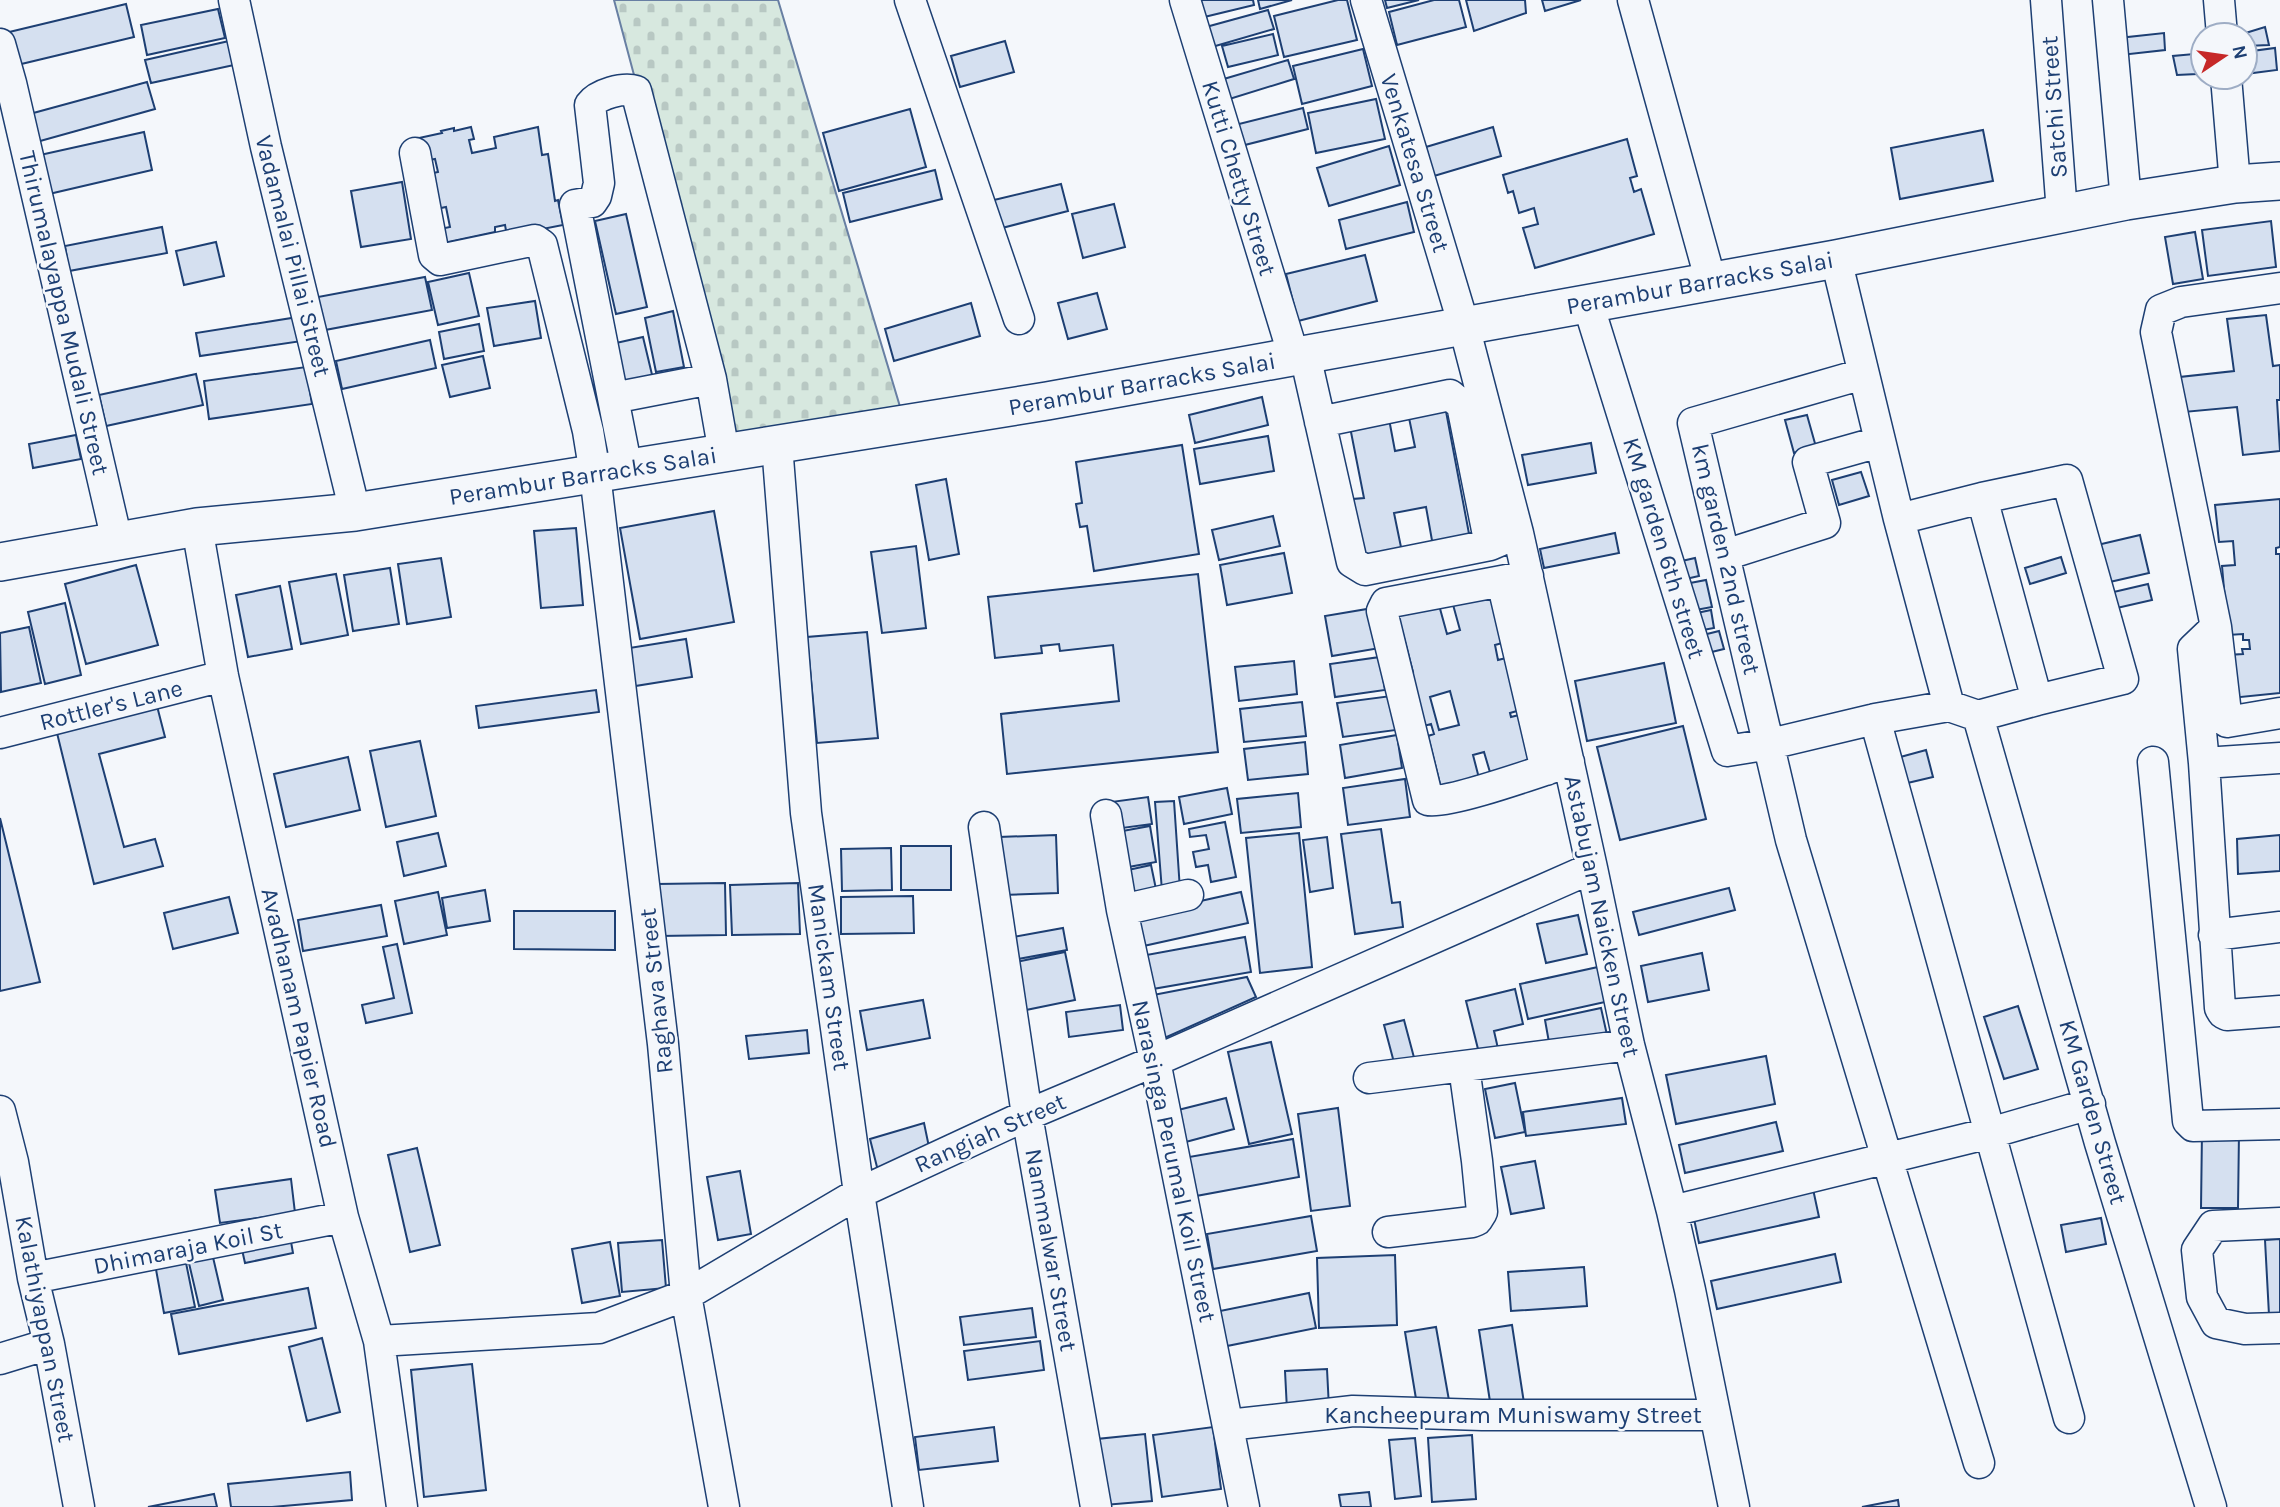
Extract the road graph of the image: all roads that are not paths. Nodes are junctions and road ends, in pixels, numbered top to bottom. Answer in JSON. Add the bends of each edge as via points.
{"nodes":[{"id":1,"x":234,"y":0,"type":"edge"},
{"id":2,"x":910,"y":0,"type":"edge"},
{"id":3,"x":1185,"y":0,"type":"edge"},
{"id":4,"x":1366,"y":0,"type":"edge"},
{"id":5,"x":1633,"y":0,"type":"edge"},
{"id":6,"x":2046,"y":0,"type":"edge"},
{"id":7,"x":2108,"y":0,"type":"edge"},
{"id":8,"x":2219,"y":0,"type":"edge"},
{"id":9,"x":2221,"y":21,"type":"edge"},
{"id":10,"x":0,"y":44,"type":"edge"},
{"id":11,"x":2227,"y":91,"type":"edge"},
{"id":12,"x":415,"y":153,"type":"dead end"},
{"id":13,"x":2280,"y":181,"type":"edge"},
{"id":14,"x":2235,"y":184,"type":"junction"},
{"id":15,"x":2126,"y":201,"type":"junction"},
{"id":16,"x":2062,"y":213,"type":"junction"},
{"id":17,"x":1836,"y":259,"type":"junction"},
{"id":18,"x":1711,"y":282,"type":"junction"},
{"id":19,"x":2280,"y":288,"type":"edge"},
{"id":20,"x":1588,"y":304,"type":"junction"},
{"id":21,"x":1019,"y":319,"type":"dead end"},
{"id":22,"x":1464,"y":326,"type":"junction"},
{"id":23,"x":1300,"y":356,"type":"junction"},
{"id":24,"x":1863,"y":374,"type":"junction"},
{"id":25,"x":711,"y":379,"type":"junction"},
{"id":26,"x":613,"y":398,"type":"junction"},
{"id":27,"x":1321,"y":422,"type":"junction"},
{"id":28,"x":1880,"y":442,"type":"junction"},
{"id":29,"x":777,"y":445,"type":"junction"},
{"id":30,"x":724,"y":453,"type":"junction"},
{"id":31,"x":611,"y":471,"type":"junction"},
{"id":32,"x":1982,"y":498,"type":"junction"},
{"id":33,"x":355,"y":512,"type":"junction"},
{"id":34,"x":1899,"y":519,"type":"junction"},
{"id":35,"x":197,"y":527,"type":"junction"},
{"id":36,"x":1518,"y":533,"type":"junction"},
{"id":37,"x":117,"y":541,"type":"junction"},
{"id":38,"x":1490,"y":545,"type":"junction"},
{"id":39,"x":1725,"y":555,"type":"junction"},
{"id":40,"x":0,"y":562,"type":"edge"},
{"id":41,"x":1515,"y":578,"type":"junction"},
{"id":42,"x":2216,"y":627,"type":"junction"},
{"id":43,"x":223,"y":676,"type":"junction"},
{"id":44,"x":2037,"y":700,"type":"junction"},
{"id":45,"x":1949,"y":706,"type":"junction"},
{"id":46,"x":2280,"y":713,"type":"edge"},
{"id":47,"x":1978,"y":716,"type":"junction"},
{"id":48,"x":1875,"y":719,"type":"junction"},
{"id":49,"x":0,"y":733,"type":"edge"},
{"id":50,"x":1770,"y":744,"type":"junction"},
{"id":51,"x":2280,"y":758,"type":"edge"},
{"id":52,"x":2153,"y":762,"type":"dead end"},
{"id":53,"x":2204,"y":763,"type":"junction"},
{"id":54,"x":1558,"y":766,"type":"junction"},
{"id":55,"x":1106,"y":815,"type":"dead end"},
{"id":56,"x":984,"y":827,"type":"dead end"},
{"id":57,"x":1592,"y":868,"type":"junction"},
{"id":58,"x":1188,"y":894,"type":"dead end"},
{"id":59,"x":1122,"y":910,"type":"junction"},
{"id":60,"x":2280,"y":927,"type":"edge"},
{"id":61,"x":2214,"y":935,"type":"junction"},
{"id":62,"x":2280,"y":1011,"type":"edge"},
{"id":63,"x":1629,"y":1045,"type":"junction"},
{"id":64,"x":1155,"y":1062,"type":"junction"},
{"id":65,"x":1464,"y":1067,"type":"junction"},
{"id":66,"x":1369,"y":1078,"type":"dead end"},
{"id":67,"x":2090,"y":1104,"type":"junction"},
{"id":68,"x":0,"y":1111,"type":"edge"},
{"id":69,"x":1027,"y":1115,"type":"junction"},
{"id":70,"x":2280,"y":1124,"type":"edge"},
{"id":71,"x":1990,"y":1133,"type":"junction"},
{"id":72,"x":1887,"y":1159,"type":"junction"},
{"id":73,"x":7,"y":1163,"type":"edge"},
{"id":74,"x":859,"y":1193,"type":"junction"},
{"id":75,"x":1672,"y":1211,"type":"junction"},
{"id":76,"x":343,"y":1217,"type":"junction"},
{"id":77,"x":2280,"y":1223,"type":"edge"},
{"id":78,"x":1388,"y":1232,"type":"dead end"},
{"id":79,"x":33,"y":1278,"type":"junction"},
{"id":80,"x":686,"y":1295,"type":"junction"},
{"id":81,"x":2280,"y":1328,"type":"edge"},
{"id":82,"x":379,"y":1341,"type":"junction"},
{"id":83,"x":49,"y":1344,"type":"junction"},
{"id":84,"x":0,"y":1359,"type":"edge"},
{"id":85,"x":1715,"y":1415,"type":"junction"},
{"id":86,"x":2069,"y":1418,"type":"dead end"},
{"id":87,"x":1228,"y":1425,"type":"junction"},
{"id":88,"x":1979,"y":1463,"type":"dead end"},
{"id":89,"x":79,"y":1507,"type":"edge"},
{"id":90,"x":402,"y":1507,"type":"edge"},
{"id":91,"x":724,"y":1507,"type":"edge"},
{"id":92,"x":908,"y":1507,"type":"edge"},
{"id":93,"x":1096,"y":1507,"type":"edge"},
{"id":94,"x":1244,"y":1507,"type":"edge"},
{"id":95,"x":1734,"y":1507,"type":"edge"},
{"id":96,"x":2211,"y":1507,"type":"edge"}],
"edges":[{"from":1,"to":33,"type":"street","name":"Vadamalai Pillai Street"},
{"from":2,"to":21,"type":"street"},
{"from":3,"to":23,"type":"street","name":"Kutti Chetty Street"},
{"from":4,"to":22,"type":"street","name":"Venkatesa Street"},
{"from":5,"to":18,"type":"street"},
{"from":6,"to":16,"type":"street","name":"Satchi Street"},
{"from":7,"to":15,"type":"street"},
{"from":8,"to":9,"type":"street"},
{"from":10,"to":37,"type":"street","name":"Thirumalayappa Mudali Street"},
{"from":11,"to":14,"type":"street"},
{"from":12,"to":31,"type":"street","via":[[434,255],[440,260],[536,240],[542,245],[588,431]]},
{"from":13,"to":14,"type":"main road","name":"Perambur Barracks Salai"},
{"from":14,"to":15,"type":"main road","name":"Perambur Barracks Salai"},
{"from":15,"to":16,"type":"main road","name":"Perambur Barracks Salai"},
{"from":16,"to":17,"type":"main road","name":"Perambur Barracks Salai"},
{"from":17,"to":18,"type":"main road","name":"Perambur Barracks Salai"},
{"from":17,"to":24,"type":"street"},
{"from":18,"to":20,"type":"main road","name":"Perambur Barracks Salai"},
{"from":19,"to":42,"type":"street","via":[[2181,302],[2161,310],[2156,332]]},
{"from":20,"to":22,"type":"main road","name":"Perambur Barracks Salai"},
{"from":20,"to":50,"type":"street","name":"KM garden 6th street","via":[[1727,751]]},
{"from":22,"to":23,"type":"main road","name":"Perambur Barracks Salai"},
{"from":22,"to":36,"type":"street","name":"Astabujam Naicken Street"},
{"from":23,"to":27,"type":"street","name":"Kutti Chetty Street"},
{"from":23,"to":29,"type":"main road","name":"Perambur Barracks Salai"},
{"from":24,"to":28,"type":"street"},
{"from":24,"to":39,"type":"street","name":"km garden 2nd street","via":[[1693,423]]},
{"from":25,"to":26,"type":"street"},
{"from":25,"to":26,"type":"street","via":[[636,91],[618,91],[590,105],[599,183],[592,202],[575,205]]},
{"from":25,"to":30,"type":"street"},
{"from":26,"to":31,"type":"street"},
{"from":27,"to":38,"type":"street","name":"Kutti Chetty Street","via":[[1356,566],[1365,570]]},
{"from":27,"to":38,"type":"street","via":[[1450,395],[1458,400]]},
{"from":28,"to":34,"type":"street"},
{"from":28,"to":39,"type":"street","via":[[1808,462],[1825,523]]},
{"from":29,"to":30,"type":"main road","name":"Perambur Barracks Salai"},
{"from":29,"to":74,"type":"street","name":"Manickam Street","via":[[806,813]]},
{"from":30,"to":31,"type":"main road","name":"Perambur Barracks Salai"},
{"from":31,"to":33,"type":"main road","name":"Perambur Barracks Salai"},
{"from":31,"to":80,"type":"street","name":"Raghava Street"},
{"from":32,"to":34,"type":"street"},
{"from":32,"to":44,"type":"street"},
{"from":32,"to":44,"type":"street","via":[[2067,480],[2123,679]]},
{"from":33,"to":35,"type":"main road","name":"Perambur Barracks Salai"},
{"from":34,"to":45,"type":"street"},
{"from":35,"to":37,"type":"main road","name":"Perambur Barracks Salai"},
{"from":35,"to":43,"type":"street","name":"Avadhanam Papier Road"},
{"from":36,"to":38,"type":"street"},
{"from":36,"to":41,"type":"street","name":"Astabujam Naicken Street"},
{"from":37,"to":40,"type":"main road","name":"Perambur Barracks Salai"},
{"from":39,"to":50,"type":"street","name":"km garden 2nd street"},
{"from":41,"to":54,"type":"street","name":"Astabujam Naicken Street"},
{"from":41,"to":54,"type":"street","via":[[1394,601],[1382,611],[1428,800],[1440,801]]},
{"from":42,"to":46,"type":"street","via":[[2227,722]]},
{"from":42,"to":53,"type":"street","via":[[2193,649]]},
{"from":43,"to":49,"type":"street","name":"Rottler's Lane"},
{"from":43,"to":76,"type":"street","name":"Avadhanam Papier Road"},
{"from":44,"to":47,"type":"street"},
{"from":45,"to":47,"type":"street"},
{"from":45,"to":48,"type":"street"},
{"from":47,"to":67,"type":"street","name":"KM Garden Street"},
{"from":48,"to":50,"type":"street"},
{"from":48,"to":71,"type":"street"},
{"from":50,"to":72,"type":"street","name":"km garden 2nd street","via":[[1791,839]]},
{"from":51,"to":53,"type":"street"},
{"from":52,"to":70,"type":"street","via":[[2188,1121],[2193,1126]]},
{"from":53,"to":61,"type":"street"},
{"from":54,"to":57,"type":"street","name":"Astabujam Naicken Street"},
{"from":55,"to":59,"type":"street","name":"Narasinga Perumal Koil Street"},
{"from":56,"to":69,"type":"street","name":"Nammalwar Street"},
{"from":57,"to":63,"type":"street","name":"Astabujam Naicken Street"},
{"from":57,"to":64,"type":"street","name":"Rangiah Street"},
{"from":58,"to":59,"type":"street"},
{"from":59,"to":64,"type":"street","name":"Narasinga Perumal Koil Street"},
{"from":60,"to":61,"type":"street"},
{"from":61,"to":62,"type":"street","via":[[2222,1013]]},
{"from":63,"to":65,"type":"street"},
{"from":63,"to":75,"type":"street","name":"Astabujam Naicken Street"},
{"from":64,"to":69,"type":"street","name":"Rangiah Street"},
{"from":64,"to":87,"type":"street","name":"Narasinga Perumal Koil Street"},
{"from":65,"to":66,"type":"street"},
{"from":65,"to":78,"type":"street","via":[[1478,1161],[1480,1217],[1472,1222]]},
{"from":67,"to":71,"type":"street"},
{"from":67,"to":96,"type":"street","name":"KM Garden Street"},
{"from":68,"to":73,"type":"street","name":"Kalathiyappan Street"},
{"from":69,"to":74,"type":"street","name":"Rangiah Street"},
{"from":69,"to":93,"type":"street","name":"Nammalwar Street"},
{"from":71,"to":72,"type":"street"},
{"from":71,"to":86,"type":"street"},
{"from":72,"to":75,"type":"street"},
{"from":72,"to":88,"type":"street","name":"km garden 2nd street"},
{"from":73,"to":79,"type":"street","name":"Kalathiyappan Street"},
{"from":74,"to":80,"type":"street","name":"Rangiah Street"},
{"from":74,"to":92,"type":"street","name":"Manickam Street"},
{"from":75,"to":85,"type":"street","name":"Astabujam Naicken Street"},
{"from":76,"to":79,"type":"street","name":"Dhimaraja Koil St"},
{"from":76,"to":82,"type":"street","name":"Avadhanam Papier Road"},
{"from":77,"to":81,"type":"street","via":[[2213,1226],[2197,1250],[2202,1297],[2216,1323],[2245,1329]]},
{"from":79,"to":83,"type":"street","name":"Kalathiyappan Street"},
{"from":80,"to":82,"type":"street","name":"Rangiah Street","via":[[599,1328]]},
{"from":80,"to":91,"type":"street","name":"Raghava Street"},
{"from":82,"to":90,"type":"street","name":"Avadhanam Papier Road"},
{"from":83,"to":84,"type":"street"},
{"from":83,"to":89,"type":"street","name":"Kalathiyappan Street"},
{"from":85,"to":87,"type":"street","name":"Kancheepuram Muniswamy Street","via":[[1353,1411]]},
{"from":85,"to":95,"type":"street","name":"Astabujam Naicken Street"},
{"from":87,"to":94,"type":"street","name":"Narasinga Perumal Koil Street"}]}
